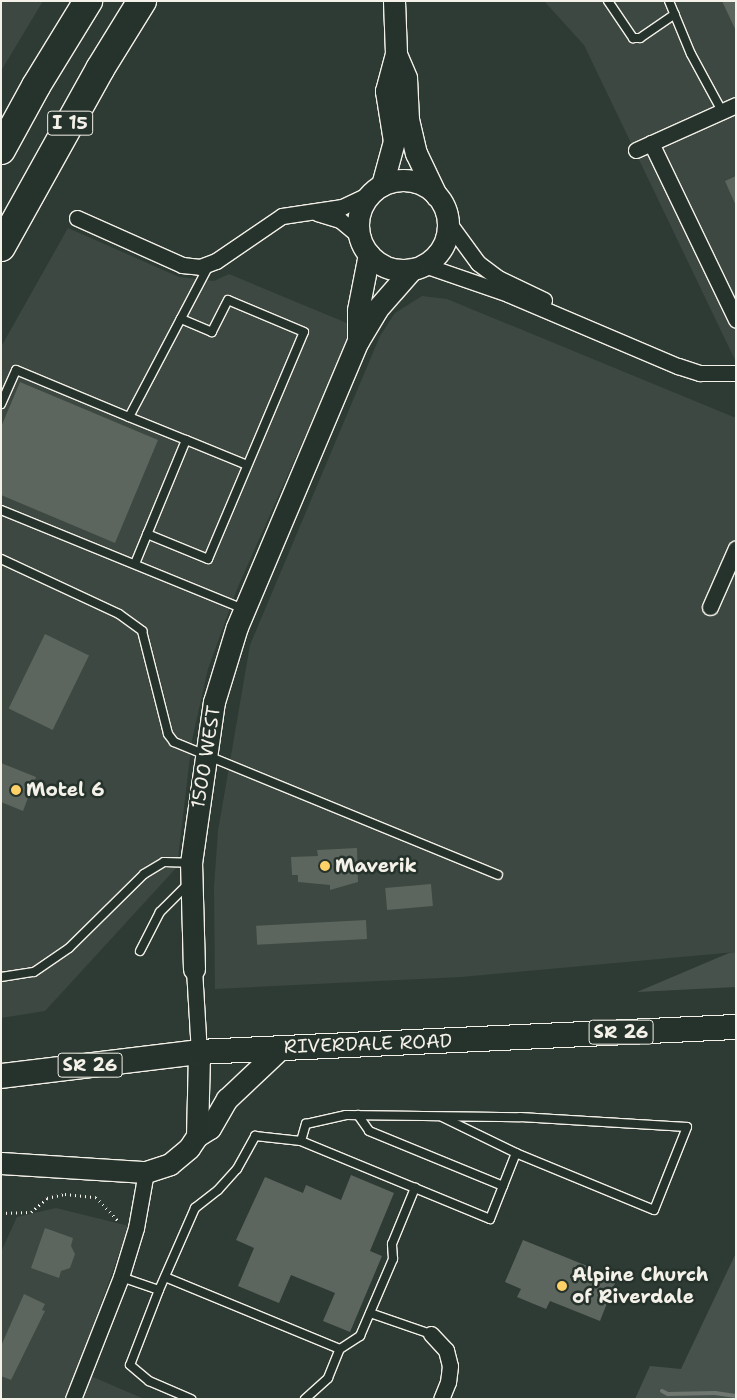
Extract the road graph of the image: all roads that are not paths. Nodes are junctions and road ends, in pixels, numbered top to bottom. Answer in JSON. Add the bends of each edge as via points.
{"nodes":[{"id":1,"x":88,"y":1,"type":"edge"},
{"id":2,"x":142,"y":1,"type":"edge"},
{"id":3,"x":394,"y":1,"type":"edge"},
{"id":4,"x":608,"y":1,"type":"edge"},
{"id":5,"x":669,"y":1,"type":"edge"},
{"id":6,"x":674,"y":14,"type":"junction"},
{"id":7,"x":396,"y":54,"type":"junction"},
{"id":8,"x":736,"y":105,"type":"edge"},
{"id":9,"x":722,"y":111,"type":"junction"},
{"id":10,"x":651,"y":143,"type":"junction"},
{"id":11,"x":1,"y":150,"type":"edge"},
{"id":12,"x":636,"y":150,"type":"dead end"},
{"id":13,"x":376,"y":190,"type":"junction"},
{"id":14,"x":436,"y":196,"type":"junction"},
{"id":15,"x":311,"y":212,"type":"junction"},
{"id":16,"x":77,"y":218,"type":"dead end"},
{"id":17,"x":448,"y":222,"type":"junction"},
{"id":18,"x":359,"y":236,"type":"junction"},
{"id":19,"x":1,"y":247,"type":"edge"},
{"id":20,"x":369,"y":254,"type":"junction"},
{"id":21,"x":209,"y":263,"type":"junction"},
{"id":22,"x":418,"y":267,"type":"junction"},
{"id":23,"x":181,"y":319,"type":"junction"},
{"id":24,"x":566,"y":319,"type":"junction"},
{"id":25,"x":736,"y":320,"type":"edge"},
{"id":26,"x":358,"y":341,"type":"junction"},
{"id":27,"x":736,"y":373,"type":"edge"},
{"id":28,"x":1,"y":404,"type":"edge"},
{"id":29,"x":128,"y":417,"type":"junction"},
{"id":30,"x":186,"y":440,"type":"junction"},
{"id":31,"x":247,"y":465,"type":"junction"},
{"id":32,"x":1,"y":510,"type":"edge"},
{"id":33,"x":147,"y":534,"type":"junction"},
{"id":34,"x":736,"y":548,"type":"edge"},
{"id":35,"x":1,"y":559,"type":"edge"},
{"id":36,"x":135,"y":564,"type":"junction"},
{"id":37,"x":710,"y":607,"type":"dead end"},
{"id":38,"x":245,"y":609,"type":"junction"},
{"id":39,"x":205,"y":754,"type":"junction"},
{"id":40,"x":191,"y":873,"type":"junction"},
{"id":41,"x":498,"y":875,"type":"dead end"},
{"id":42,"x":140,"y":951,"type":"dead end"},
{"id":43,"x":194,"y":969,"type":"joint"},
{"id":44,"x":1,"y":977,"type":"edge"},
{"id":45,"x":736,"y":1027,"type":"edge"},
{"id":46,"x":282,"y":1047,"type":"junction"},
{"id":47,"x":199,"y":1052,"type":"junction"},
{"id":48,"x":1,"y":1076,"type":"edge"},
{"id":49,"x":358,"y":1115,"type":"junction"},
{"id":50,"x":440,"y":1116,"type":"junction"},
{"id":51,"x":196,"y":1136,"type":"junction"},
{"id":52,"x":301,"y":1141,"type":"junction"},
{"id":53,"x":516,"y":1154,"type":"junction"},
{"id":54,"x":1,"y":1162,"type":"edge"},
{"id":55,"x":146,"y":1172,"type":"junction"},
{"id":56,"x":503,"y":1186,"type":"junction"},
{"id":57,"x":415,"y":1188,"type":"junction"},
{"id":58,"x":164,"y":1276,"type":"junction"},
{"id":59,"x":121,"y":1277,"type":"junction"},
{"id":60,"x":159,"y":1290,"type":"junction"},
{"id":61,"x":370,"y":1312,"type":"junction"},
{"id":62,"x":431,"y":1334,"type":"joint"},
{"id":63,"x":340,"y":1349,"type":"junction"},
{"id":64,"x":73,"y":1399,"type":"edge"},
{"id":65,"x":191,"y":1399,"type":"edge"},
{"id":66,"x":305,"y":1399,"type":"edge"},
{"id":67,"x":441,"y":1399,"type":"edge"}],
"edges":[{"from":1,"to":11,"type":"highway","number":"I 15"},
{"from":2,"to":19,"type":"highway","number":"I 15","via":[[100,69]]},
{"from":3,"to":7,"type":"street"},
{"from":4,"to":6,"type":"lane","via":[[633,38],[640,38]]},
{"from":5,"to":6,"type":"lane"},
{"from":6,"to":9,"type":"lane"},
{"from":7,"to":13,"type":"street","via":[[386,92],[394,141]]},
{"from":7,"to":14,"type":"street","via":[[406,78],[408,119],[416,153]]},
{"from":8,"to":9,"type":"street"},
{"from":9,"to":10,"type":"street"},
{"from":10,"to":12,"type":"street"},
{"from":10,"to":25,"type":"street"},
{"from":13,"to":14,"type":"street","via":[[411,181]]},
{"from":13,"to":15,"type":"street","via":[[353,204]]},
{"from":13,"to":18,"type":"street","via":[[358,221]]},
{"from":14,"to":17,"type":"street"},
{"from":15,"to":18,"type":"street","via":[[340,220]]},
{"from":15,"to":21,"type":"street","via":[[282,216]]},
{"from":16,"to":21,"type":"street","via":[[182,264],[200,267]]},
{"from":17,"to":22,"type":"street","via":[[442,247]]},
{"from":17,"to":24,"type":"street","via":[[478,263],[498,278],[546,301]]},
{"from":18,"to":20,"type":"street"},
{"from":20,"to":22,"type":"street","via":[[389,268]]},
{"from":20,"to":26,"type":"street","name":"1500 WEST","via":[[358,310]]},
{"from":21,"to":23,"type":"lane"},
{"from":22,"to":24,"type":"street","via":[[508,294]]},
{"from":22,"to":26,"type":"street","name":"1500 WEST","via":[[392,290]]},
{"from":23,"to":29,"type":"lane"},
{"from":23,"to":31,"type":"lane","via":[[212,332],[228,300],[304,332]]},
{"from":24,"to":27,"type":"street","via":[[700,373]]},
{"from":26,"to":38,"type":"street","name":"1500 WEST"},
{"from":28,"to":29,"type":"lane","via":[[16,370]]},
{"from":29,"to":30,"type":"lane"},
{"from":30,"to":31,"type":"lane"},
{"from":30,"to":33,"type":"lane"},
{"from":31,"to":33,"type":"lane","via":[[208,559]]},
{"from":32,"to":36,"type":"lane"},
{"from":33,"to":36,"type":"lane"},
{"from":34,"to":37,"type":"street"},
{"from":35,"to":39,"type":"lane","via":[[119,614],[142,631],[168,734],[182,747]]},
{"from":36,"to":38,"type":"lane"},
{"from":38,"to":39,"type":"street","name":"1500 WEST","via":[[214,702]]},
{"from":39,"to":40,"type":"street","name":"1500 WEST"},
{"from":39,"to":41,"type":"lane"},
{"from":40,"to":42,"type":"lane","via":[[160,912]]},
{"from":40,"to":43,"type":"street","name":"1500 WEST"},
{"from":40,"to":44,"type":"lane","via":[[164,862],[144,874],[69,948],[34,972]]},
{"from":43,"to":47,"type":"street","name":"1500 WEST"},
{"from":45,"to":46,"type":"main road","name":"RIVERDALE ROAD","number":"SR 26"},
{"from":46,"to":47,"type":"main road","name":"RIVERDALE ROAD","number":"SR 26"},
{"from":46,"to":51,"type":"street","via":[[227,1099],[210,1128]]},
{"from":47,"to":48,"type":"main road","name":"RIVERDALE ROAD","number":"SR 26"},
{"from":47,"to":51,"type":"street","name":"1500 WEST"},
{"from":49,"to":50,"type":"lane"},
{"from":49,"to":52,"type":"lane","via":[[306,1124]]},
{"from":49,"to":56,"type":"lane","via":[[370,1131]]},
{"from":50,"to":53,"type":"lane"},
{"from":50,"to":53,"type":"lane","via":[[687,1126],[654,1210]]},
{"from":51,"to":55,"type":"street","via":[[189,1148],[170,1164]]},
{"from":52,"to":57,"type":"lane"},
{"from":52,"to":58,"type":"lane","via":[[255,1136],[237,1169],[195,1208]]},
{"from":53,"to":56,"type":"lane"},
{"from":54,"to":55,"type":"street"},
{"from":55,"to":59,"type":"street","via":[[136,1228]]},
{"from":56,"to":57,"type":"lane","via":[[490,1219]]},
{"from":57,"to":61,"type":"lane","via":[[392,1244],[393,1260]]},
{"from":58,"to":60,"type":"lane"},
{"from":58,"to":63,"type":"lane"},
{"from":59,"to":60,"type":"lane"},
{"from":59,"to":64,"type":"street"},
{"from":60,"to":65,"type":"lane","via":[[130,1365],[149,1381]]},
{"from":61,"to":62,"type":"lane"},
{"from":61,"to":63,"type":"lane","via":[[360,1336]]},
{"from":62,"to":67,"type":"street","via":[[446,1350],[450,1366]]},
{"from":63,"to":66,"type":"lane","via":[[328,1378]]}]}
